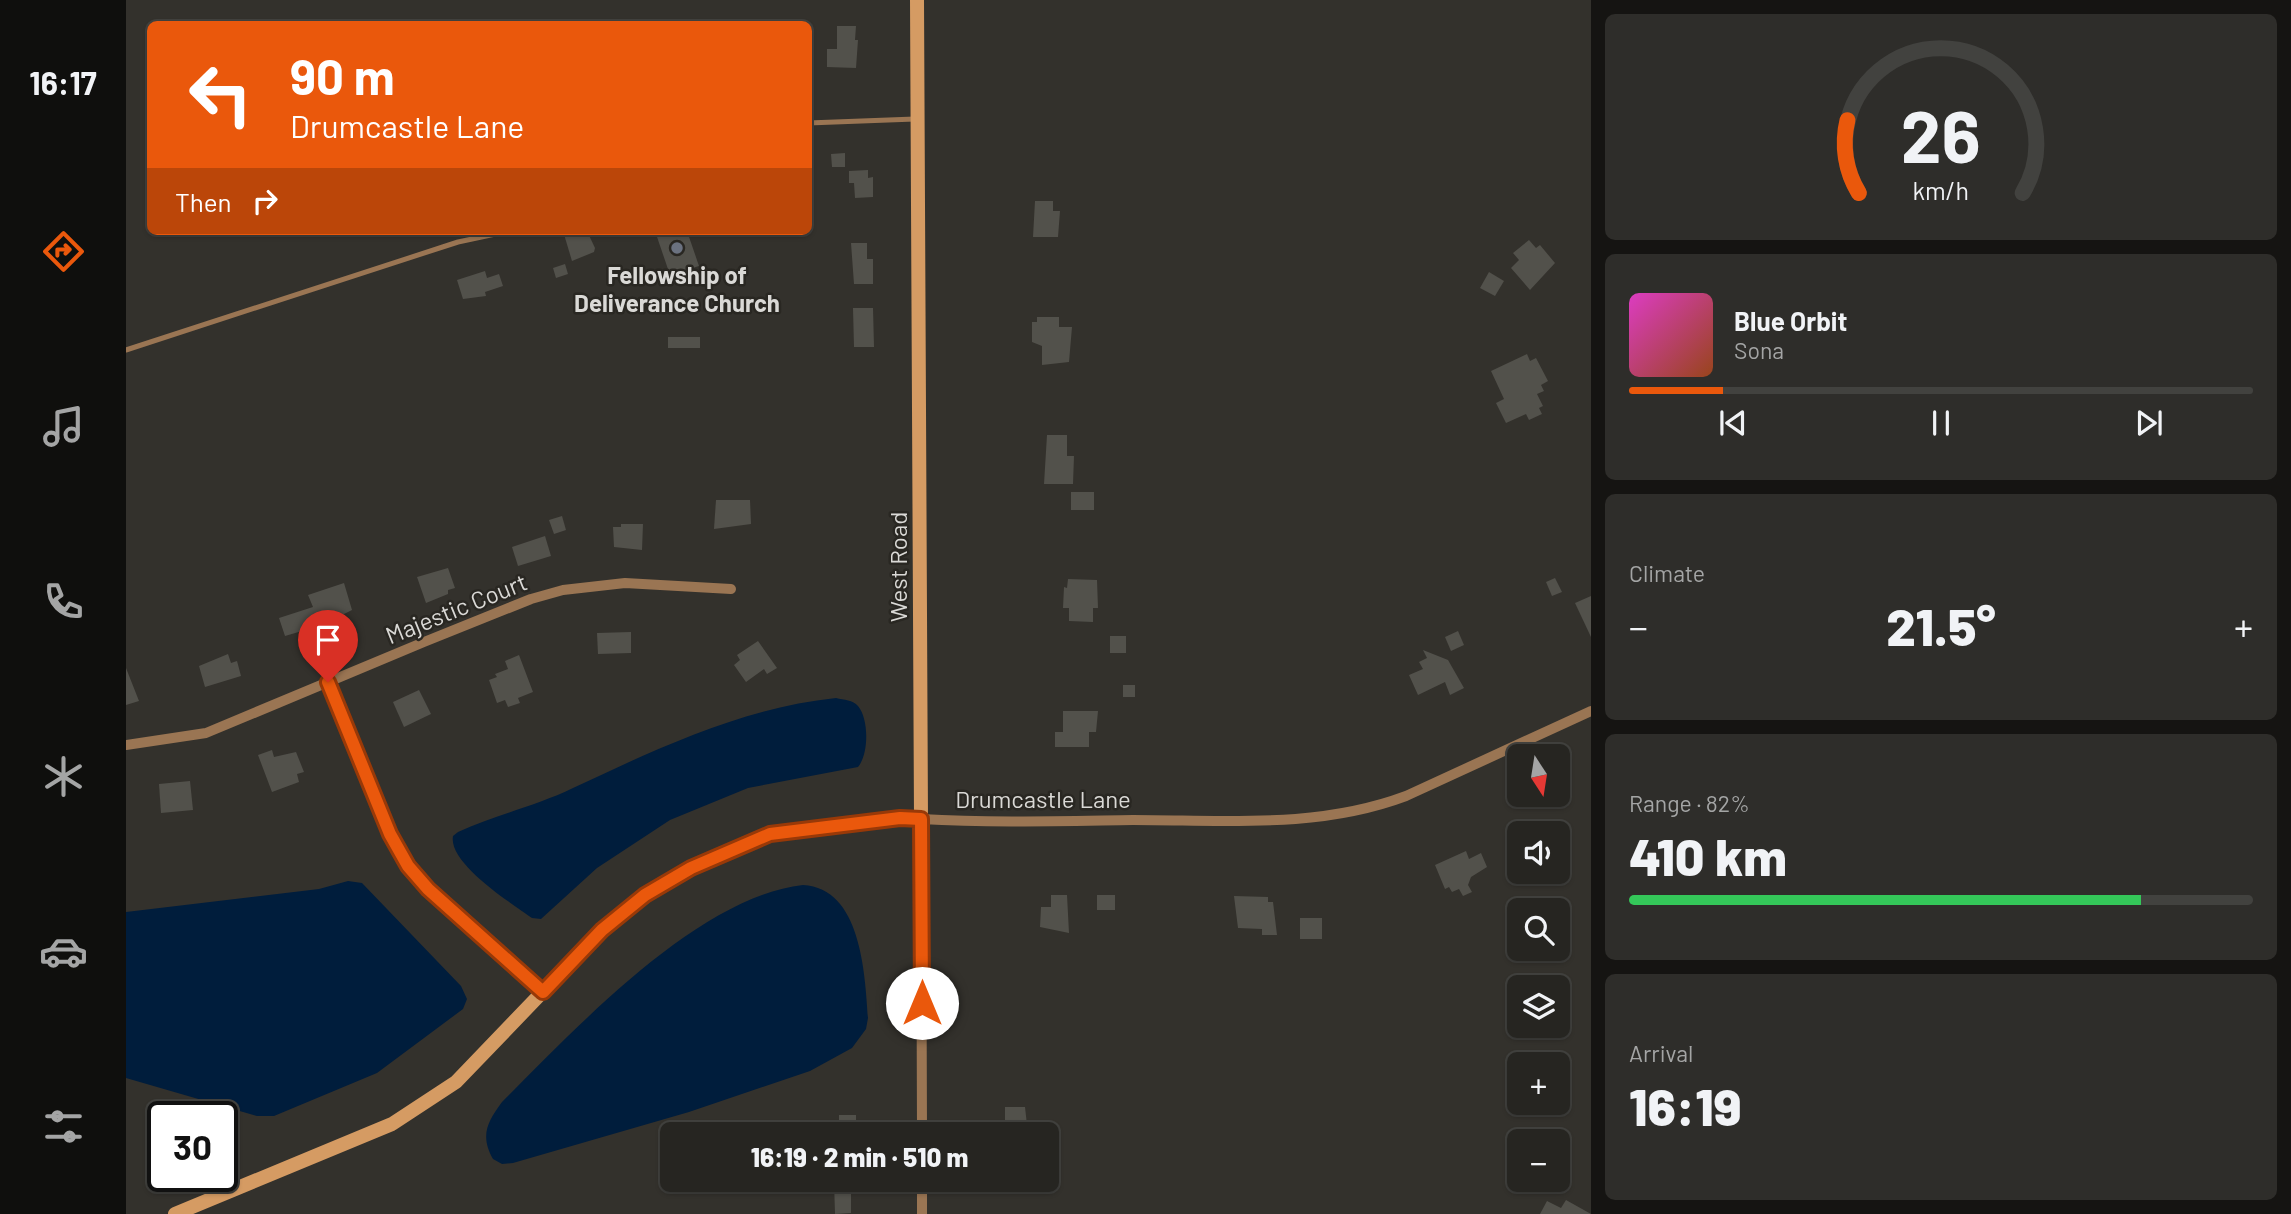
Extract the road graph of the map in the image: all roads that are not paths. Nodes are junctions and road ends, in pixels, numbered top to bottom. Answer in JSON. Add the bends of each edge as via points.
{"nodes":[{"id":1,"x":917,"y":0,"type":"edge"},
{"id":2,"x":918,"y":119,"type":"junction"},
{"id":3,"x":812,"y":123,"type":"edge"},
{"id":4,"x":491,"y":235,"type":"edge"},
{"id":5,"x":126,"y":351,"type":"edge"},
{"id":6,"x":731,"y":589,"type":"dead end"},
{"id":7,"x":328,"y":682,"type":"junction"},
{"id":8,"x":1591,"y":711,"type":"edge"},
{"id":9,"x":126,"y":745,"type":"edge"},
{"id":10,"x":921,"y":819,"type":"junction"},
{"id":11,"x":543,"y":992,"type":"junction"},
{"id":12,"x":922,"y":1122,"type":"edge"},
{"id":13,"x":922,"y":1192,"type":"edge"},
{"id":14,"x":176,"y":1214,"type":"edge"},
{"id":15,"x":922,"y":1214,"type":"edge"}],
"edges":[{"from":1,"to":2,"type":"street","name":"West Road"},
{"from":2,"to":3,"type":"lane"},
{"from":2,"to":10,"type":"street","name":"West Road"},
{"from":4,"to":5,"type":"lane"},
{"from":6,"to":7,"type":"street","name":"Majestic Court","via":[[625,583],[563,590]]},
{"from":7,"to":9,"type":"street","name":"Majestic Court","via":[[206,733]]},
{"from":7,"to":11,"type":"street","via":[[390,834],[408,866]]},
{"from":8,"to":10,"type":"street","name":"Drumcastle Lane","via":[[1406,796],[1332,817]]},
{"from":10,"to":11,"type":"street","name":"Drumcastle Lane","via":[[770,834],[735,847],[645,895],[602,930]]},
{"from":10,"to":12,"type":"street","name":"West Road"},
{"from":11,"to":14,"type":"street","name":"Drumcastle Lane","via":[[456,1082],[404,1117]]},
{"from":13,"to":15,"type":"street"}]}
